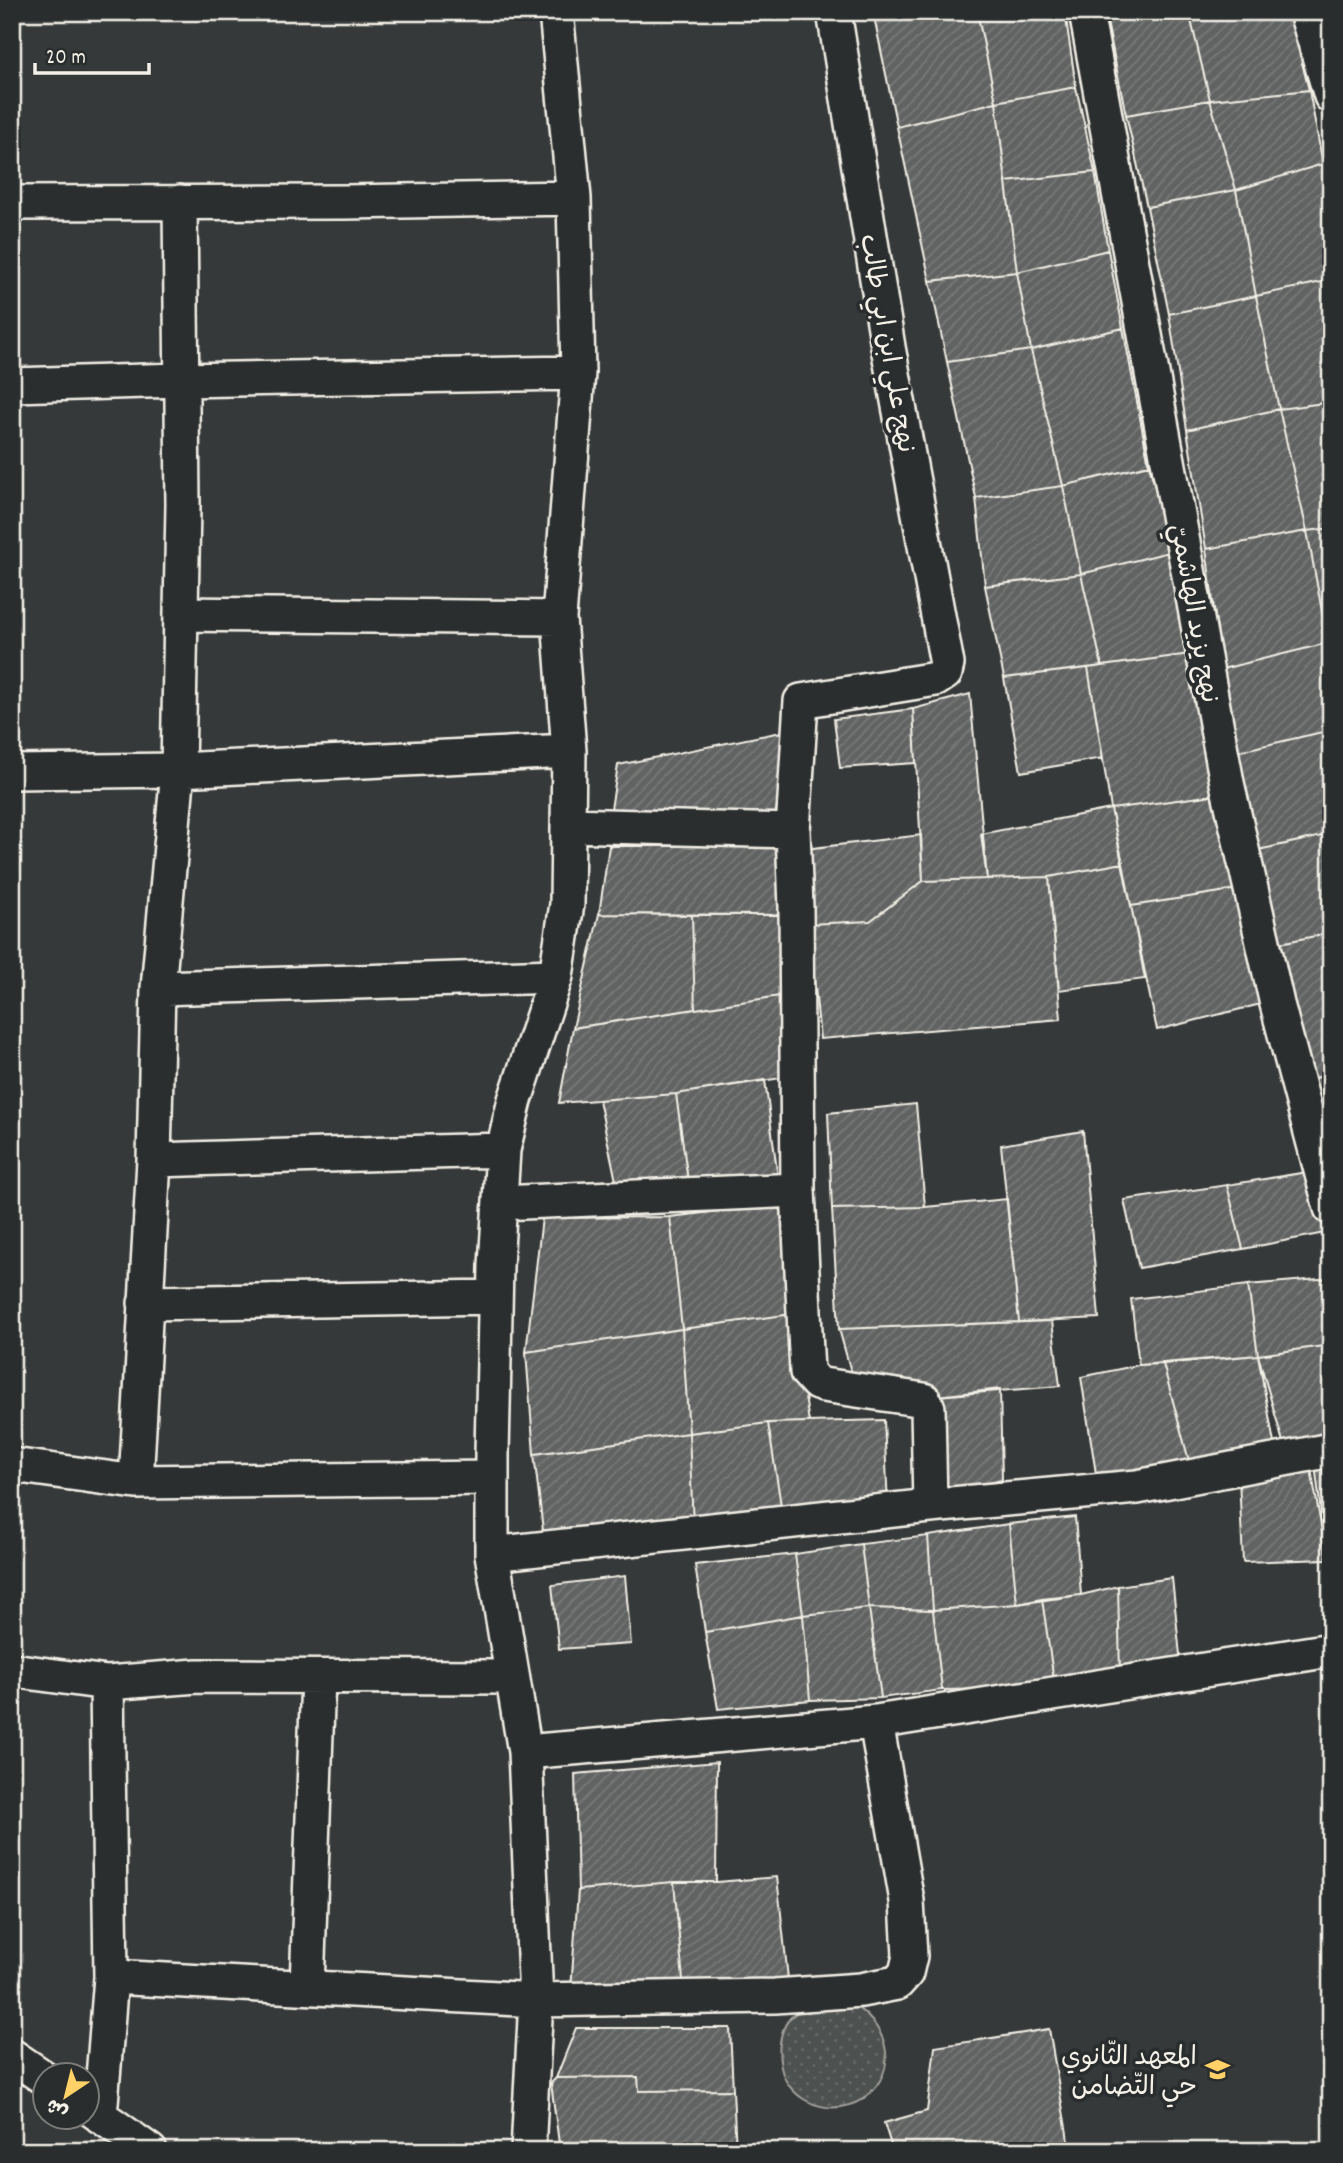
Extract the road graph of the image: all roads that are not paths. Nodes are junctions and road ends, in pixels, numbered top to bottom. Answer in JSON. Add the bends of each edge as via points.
{"nodes":[{"id":1,"x":556,"y":12,"type":"edge"},
{"id":2,"x":834,"y":12,"type":"edge"},
{"id":3,"x":1086,"y":12,"type":"edge"},
{"id":4,"x":1306,"y":12,"type":"edge"},
{"id":5,"x":1331,"y":96,"type":"edge"},
{"id":6,"x":574,"y":198,"type":"junction"},
{"id":7,"x":180,"y":202,"type":"junction"},
{"id":8,"x":12,"y":203,"type":"edge"},
{"id":9,"x":578,"y":373,"type":"junction"},
{"id":10,"x":180,"y":380,"type":"junction"},
{"id":11,"x":12,"y":385,"type":"edge"},
{"id":12,"x":181,"y":614,"type":"junction"},
{"id":13,"x":559,"y":618,"type":"junction"},
{"id":14,"x":569,"y":751,"type":"junction"},
{"id":15,"x":178,"y":770,"type":"junction"},
{"id":16,"x":12,"y":772,"type":"edge"},
{"id":17,"x":568,"y":825,"type":"junction"},
{"id":18,"x":793,"y":831,"type":"junction"},
{"id":19,"x":556,"y":976,"type":"junction"},
{"id":20,"x":158,"y":988,"type":"junction"},
{"id":21,"x":503,"y":1150,"type":"junction"},
{"id":22,"x":154,"y":1160,"type":"junction"},
{"id":23,"x":798,"y":1190,"type":"junction"},
{"id":24,"x":500,"y":1203,"type":"junction"},
{"id":25,"x":1331,"y":1208,"type":"edge"},
{"id":26,"x":495,"y":1297,"type":"junction"},
{"id":27,"x":145,"y":1303,"type":"junction"},
{"id":28,"x":1331,"y":1450,"type":"edge"},
{"id":29,"x":12,"y":1465,"type":"edge"},
{"id":30,"x":492,"y":1478,"type":"junction"},
{"id":31,"x":136,"y":1482,"type":"junction"},
{"id":32,"x":930,"y":1506,"type":"junction"},
{"id":33,"x":492,"y":1554,"type":"junction"},
{"id":34,"x":1331,"y":1650,"type":"edge"},
{"id":35,"x":12,"y":1670,"type":"edge"},
{"id":36,"x":318,"y":1677,"type":"junction"},
{"id":37,"x":512,"y":1677,"type":"junction"},
{"id":38,"x":107,"y":1683,"type":"junction"},
{"id":39,"x":876,"y":1722,"type":"junction"},
{"id":40,"x":525,"y":1752,"type":"junction"},
{"id":41,"x":111,"y":1977,"type":"junction"},
{"id":42,"x":307,"y":1987,"type":"junction"},
{"id":43,"x":536,"y":2000,"type":"junction"},
{"id":44,"x":12,"y":2056,"type":"edge"},
{"id":45,"x":100,"y":2062,"type":"edge"},
{"id":46,"x":32,"y":2070,"type":"edge"},
{"id":47,"x":102,"y":2117,"type":"edge"},
{"id":48,"x":141,"y":2148,"type":"edge"},
{"id":49,"x":528,"y":2151,"type":"edge"}],
"edges":[{"from":1,"to":6,"type":"street"},
{"from":2,"to":18,"type":"street","name":"نهج علي ابن ابي طالب","via":[[888,347],[947,664],[945,673],[936,679],[801,701]]},
{"from":3,"to":25,"type":"street","name":"نهج يزيد الهاشميّ","via":[[1227,783],[1276,1004]]},
{"from":4,"to":5,"type":"street"},
{"from":6,"to":7,"type":"street"},
{"from":6,"to":9,"type":"street"},
{"from":7,"to":8,"type":"street"},
{"from":7,"to":10,"type":"street"},
{"from":9,"to":10,"type":"street"},
{"from":9,"to":13,"type":"street"},
{"from":10,"to":11,"type":"street"},
{"from":10,"to":12,"type":"street"},
{"from":12,"to":13,"type":"street"},
{"from":12,"to":15,"type":"street"},
{"from":13,"to":14,"type":"street"},
{"from":14,"to":15,"type":"street"},
{"from":14,"to":17,"type":"street"},
{"from":15,"to":16,"type":"street"},
{"from":15,"to":20,"type":"street"},
{"from":17,"to":18,"type":"street"},
{"from":17,"to":19,"type":"street","via":[[566,904]]},
{"from":18,"to":23,"type":"street"},
{"from":19,"to":20,"type":"street"},
{"from":19,"to":21,"type":"street"},
{"from":20,"to":22,"type":"street"},
{"from":21,"to":22,"type":"street"},
{"from":21,"to":24,"type":"street"},
{"from":22,"to":27,"type":"street"},
{"from":23,"to":24,"type":"street"},
{"from":23,"to":32,"type":"street","via":[[807,1372],[823,1385],[924,1400],[928,1408]]},
{"from":24,"to":26,"type":"street"},
{"from":26,"to":27,"type":"street"},
{"from":26,"to":30,"type":"street"},
{"from":27,"to":31,"type":"street"},
{"from":28,"to":32,"type":"street","via":[[1137,1487]]},
{"from":29,"to":31,"type":"street"},
{"from":30,"to":31,"type":"street"},
{"from":30,"to":33,"type":"street"},
{"from":32,"to":33,"type":"street"},
{"from":33,"to":37,"type":"street"},
{"from":34,"to":39,"type":"street"},
{"from":35,"to":38,"type":"street"},
{"from":36,"to":37,"type":"street"},
{"from":36,"to":38,"type":"street","via":[[197,1676]]},
{"from":36,"to":42,"type":"street"},
{"from":37,"to":40,"type":"street"},
{"from":38,"to":41,"type":"street"},
{"from":39,"to":40,"type":"street"},
{"from":39,"to":43,"type":"street","via":[[907,1901],[910,1956],[906,1973],[897,1983],[775,1996]]},
{"from":40,"to":43,"type":"street"},
{"from":41,"to":42,"type":"street"},
{"from":41,"to":45,"type":"street"},
{"from":42,"to":43,"type":"street"},
{"from":43,"to":49,"type":"street"},
{"from":44,"to":46,"type":"street"},
{"from":47,"to":48,"type":"street"}]}
